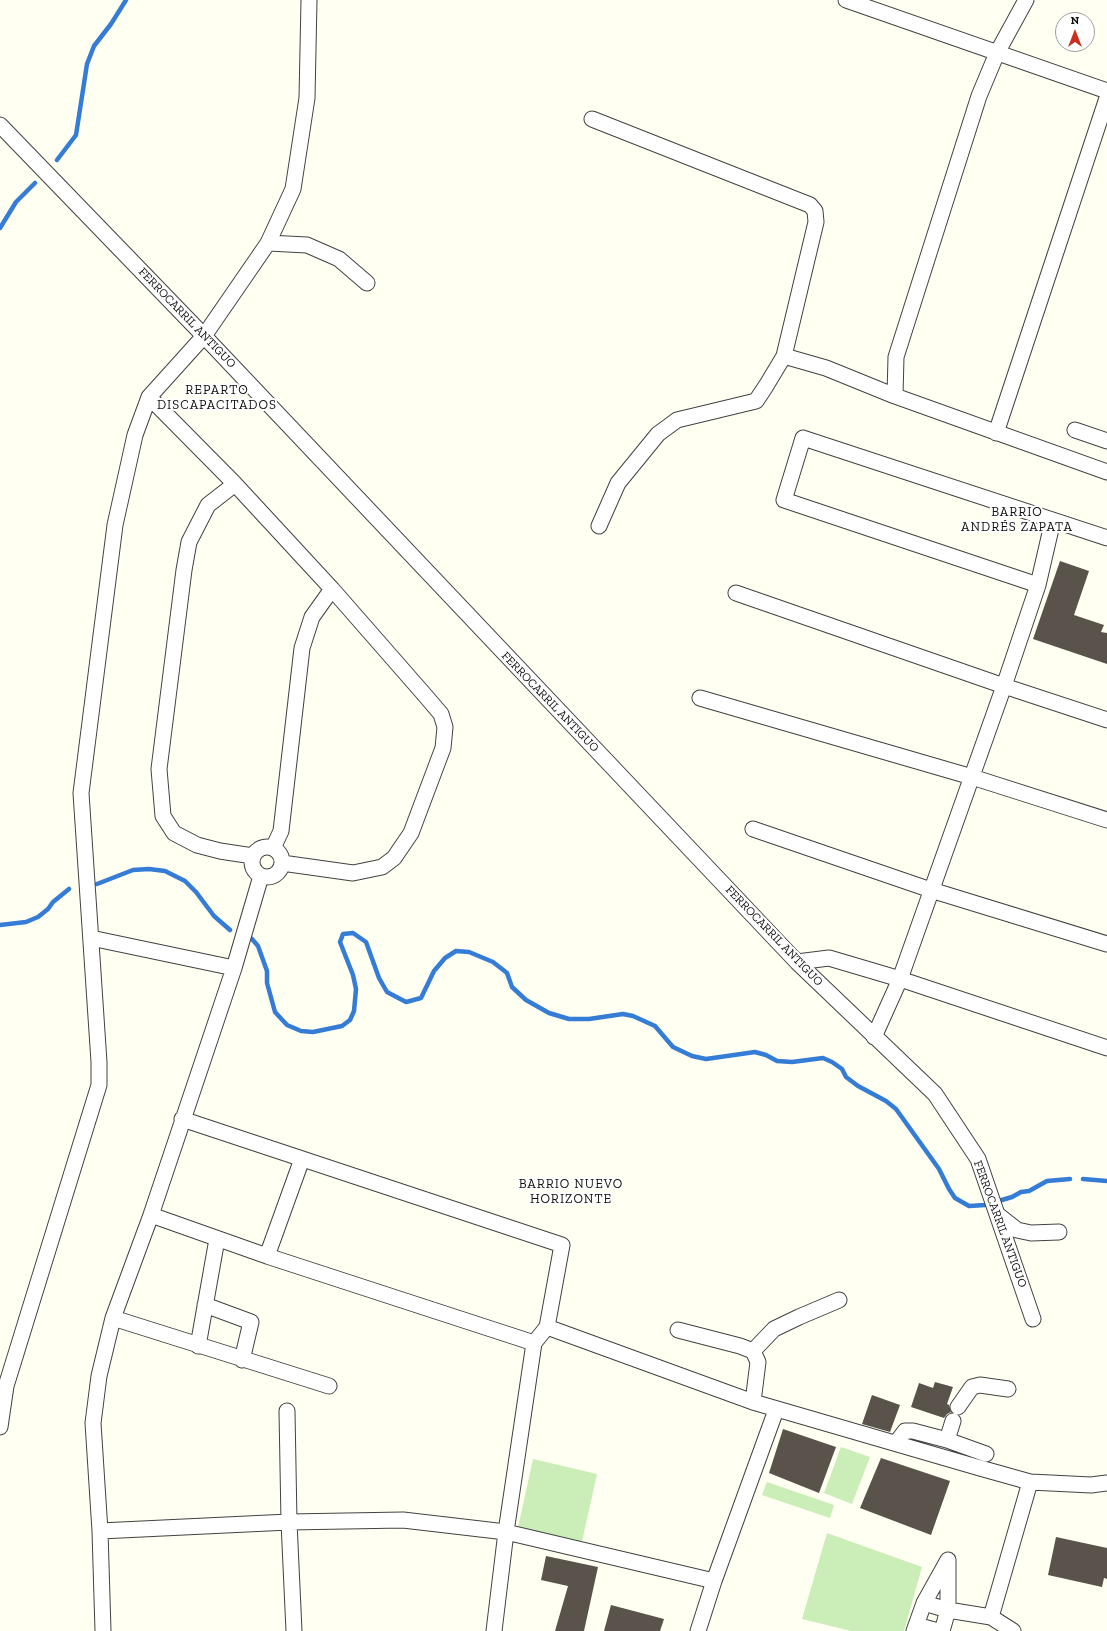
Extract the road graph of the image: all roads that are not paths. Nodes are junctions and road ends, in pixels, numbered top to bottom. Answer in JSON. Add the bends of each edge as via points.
{"nodes":[{"id":1,"x":309,"y":0,"type":"edge"},
{"id":2,"x":846,"y":0,"type":"edge"},
{"id":3,"x":1026,"y":0,"type":"edge"},
{"id":4,"x":997,"y":53,"type":"junction"},
{"id":5,"x":1107,"y":91,"type":"edge"},
{"id":6,"x":1107,"y":98,"type":"edge"},
{"id":7,"x":592,"y":119,"type":"dead end"},
{"id":8,"x":0,"y":125,"type":"edge"},
{"id":9,"x":268,"y":243,"type":"junction"},
{"id":10,"x":367,"y":283,"type":"dead end"},
{"id":11,"x":204,"y":336,"type":"junction"},
{"id":12,"x":784,"y":356,"type":"junction"},
{"id":13,"x":895,"y":396,"type":"junction"},
{"id":14,"x":149,"y":397,"type":"junction"},
{"id":15,"x":1075,"y":430,"type":"dead end"},
{"id":16,"x":996,"y":433,"type":"junction"},
{"id":17,"x":1107,"y":441,"type":"edge"},
{"id":18,"x":1107,"y":472,"type":"edge"},
{"id":19,"x":235,"y":484,"type":"junction"},
{"id":20,"x":1053,"y":520,"type":"junction"},
{"id":21,"x":599,"y":526,"type":"dead end"},
{"id":22,"x":1107,"y":538,"type":"edge"},
{"id":23,"x":1038,"y":585,"type":"junction"},
{"id":24,"x":332,"y":590,"type":"junction"},
{"id":25,"x":736,"y":593,"type":"dead end"},
{"id":26,"x":1004,"y":686,"type":"junction"},
{"id":27,"x":700,"y":698,"type":"dead end"},
{"id":28,"x":1107,"y":720,"type":"edge"},
{"id":29,"x":972,"y":777,"type":"junction"},
{"id":30,"x":1107,"y":820,"type":"edge"},
{"id":31,"x":754,"y":829,"type":"dead end"},
{"id":32,"x":273,"y":848,"type":"junction"},
{"id":33,"x":253,"y":856,"type":"junction"},
{"id":34,"x":282,"y":863,"type":"junction"},
{"id":35,"x":261,"y":876,"type":"junction"},
{"id":36,"x":931,"y":890,"type":"junction"},
{"id":37,"x":91,"y":938,"type":"junction"},
{"id":38,"x":1107,"y":944,"type":"edge"},
{"id":39,"x":797,"y":962,"type":"junction"},
{"id":40,"x":234,"y":968,"type":"junction"},
{"id":41,"x":900,"y":978,"type":"junction"},
{"id":42,"x":874,"y":1037,"type":"junction"},
{"id":43,"x":1107,"y":1048,"type":"edge"},
{"id":44,"x":182,"y":1119,"type":"junction"},
{"id":45,"x":302,"y":1159,"type":"junction"},
{"id":46,"x":151,"y":1215,"type":"junction"},
{"id":47,"x":998,"y":1215,"type":"junction"},
{"id":48,"x":1059,"y":1232,"type":"dead end"},
{"id":49,"x":218,"y":1239,"type":"junction"},
{"id":50,"x":267,"y":1256,"type":"junction"},
{"id":51,"x":839,"y":1300,"type":"dead end"},
{"id":52,"x":205,"y":1305,"type":"junction"},
{"id":53,"x":113,"y":1318,"type":"junction"},
{"id":54,"x":1033,"y":1319,"type":"dead end"},
{"id":55,"x":547,"y":1327,"type":"junction"},
{"id":56,"x":678,"y":1330,"type":"dead end"},
{"id":57,"x":534,"y":1344,"type":"junction"},
{"id":58,"x":198,"y":1346,"type":"junction"},
{"id":59,"x":752,"y":1351,"type":"junction"},
{"id":60,"x":242,"y":1360,"type":"junction"},
{"id":61,"x":329,"y":1386,"type":"dead end"},
{"id":62,"x":1008,"y":1389,"type":"dead end"},
{"id":63,"x":753,"y":1402,"type":"junction"},
{"id":64,"x":776,"y":1410,"type":"junction"},
{"id":65,"x":287,"y":1411,"type":"dead end"},
{"id":66,"x":0,"y":1427,"type":"edge"},
{"id":67,"x":947,"y":1440,"type":"junction"},
{"id":68,"x":896,"y":1443,"type":"junction"},
{"id":69,"x":986,"y":1454,"type":"dead end"},
{"id":70,"x":1030,"y":1482,"type":"junction"},
{"id":71,"x":1107,"y":1483,"type":"edge"},
{"id":72,"x":289,"y":1522,"type":"junction"},
{"id":73,"x":100,"y":1531,"type":"junction"},
{"id":74,"x":506,"y":1532,"type":"junction"},
{"id":75,"x":714,"y":1581,"type":"junction"},
{"id":76,"x":924,"y":1603,"type":"junction"},
{"id":77,"x":948,"y":1610,"type":"junction"},
{"id":78,"x":991,"y":1617,"type":"junction"},
{"id":79,"x":915,"y":1628,"type":"edge"},
{"id":80,"x":103,"y":1631,"type":"edge"},
{"id":81,"x":294,"y":1631,"type":"edge"},
{"id":82,"x":494,"y":1631,"type":"edge"},
{"id":83,"x":698,"y":1631,"type":"edge"},
{"id":84,"x":938,"y":1631,"type":"edge"},
{"id":85,"x":942,"y":1631,"type":"edge"},
{"id":86,"x":1013,"y":1631,"type":"edge"}],
"edges":[{"from":1,"to":9,"type":"street","via":[[307,98],[294,182]]},
{"from":2,"to":4,"type":"street"},
{"from":3,"to":4,"type":"street"},
{"from":4,"to":5,"type":"street"},
{"from":4,"to":13,"type":"street","via":[[979,96],[896,357]]},
{"from":6,"to":16,"type":"street"},
{"from":7,"to":12,"type":"street","via":[[810,204],[816,211],[816,222]]},
{"from":8,"to":11,"type":"street","name":"FERROCARRIL ANTIGUO"},
{"from":9,"to":10,"type":"street","via":[[306,245],[339,259]]},
{"from":9,"to":11,"type":"street"},
{"from":11,"to":14,"type":"street"},
{"from":11,"to":39,"type":"street","name":"FERROCARRIL ANTIGUO"},
{"from":12,"to":13,"type":"street","via":[[826,368]]},
{"from":12,"to":21,"type":"street","via":[[756,401],[677,420],[658,434],[618,483]]},
{"from":13,"to":16,"type":"street"},
{"from":14,"to":19,"type":"street"},
{"from":14,"to":37,"type":"street","via":[[135,435],[115,525],[81,793]]},
{"from":15,"to":17,"type":"street"},
{"from":16,"to":18,"type":"street"},
{"from":19,"to":24,"type":"street"},
{"from":19,"to":33,"type":"street","via":[[208,505],[189,542],[159,769],[163,816],[174,833],[197,845]]},
{"from":20,"to":22,"type":"street"},
{"from":20,"to":23,"type":"street"},
{"from":20,"to":23,"type":"street","via":[[803,438],[784,500]]},
{"from":23,"to":26,"type":"street"},
{"from":24,"to":32,"type":"street","via":[[312,617],[302,648],[281,831]]},
{"from":24,"to":34,"type":"street","via":[[440,714],[445,727],[443,748],[411,832],[394,858],[382,867],[353,874]]},
{"from":25,"to":26,"type":"street"},
{"from":26,"to":28,"type":"street"},
{"from":26,"to":29,"type":"street"},
{"from":27,"to":29,"type":"street"},
{"from":29,"to":30,"type":"street"},
{"from":29,"to":36,"type":"street"},
{"from":31,"to":36,"type":"street"},
{"from":32,"to":33,"type":"street","via":[[265,847]]},
{"from":32,"to":34,"type":"street","via":[[280,854]]},
{"from":33,"to":35,"type":"street","via":[[254,871]]},
{"from":34,"to":35,"type":"street","via":[[278,872],[270,877]]},
{"from":35,"to":40,"type":"street"},
{"from":36,"to":38,"type":"street"},
{"from":36,"to":41,"type":"street"},
{"from":37,"to":40,"type":"street"},
{"from":37,"to":66,"type":"street","via":[[99,1085],[6,1386]]},
{"from":39,"to":41,"type":"street","via":[[829,958]]},
{"from":39,"to":42,"type":"street","name":"FERROCARRIL ANTIGUO"},
{"from":40,"to":44,"type":"street"},
{"from":41,"to":42,"type":"street"},
{"from":41,"to":43,"type":"street"},
{"from":42,"to":47,"type":"street","name":"FERROCARRIL ANTIGUO","via":[[935,1094],[978,1159]]},
{"from":44,"to":45,"type":"street"},
{"from":44,"to":46,"type":"street"},
{"from":45,"to":50,"type":"street"},
{"from":45,"to":55,"type":"street","via":[[562,1245]]},
{"from":46,"to":49,"type":"street"},
{"from":46,"to":53,"type":"street"},
{"from":47,"to":48,"type":"street","via":[[1017,1230],[1031,1233]]},
{"from":47,"to":54,"type":"street","name":"FERROCARRIL ANTIGUO"},
{"from":49,"to":50,"type":"street"},
{"from":49,"to":52,"type":"street"},
{"from":50,"to":57,"type":"street"},
{"from":51,"to":59,"type":"street","via":[[774,1330]]},
{"from":52,"to":58,"type":"street"},
{"from":52,"to":60,"type":"street","via":[[251,1322]]},
{"from":53,"to":58,"type":"street"},
{"from":53,"to":73,"type":"street","via":[[99,1376],[93,1423]]},
{"from":55,"to":57,"type":"street"},
{"from":55,"to":63,"type":"street"},
{"from":56,"to":59,"type":"street"},
{"from":57,"to":74,"type":"street"},
{"from":58,"to":60,"type":"street"},
{"from":59,"to":63,"type":"street","via":[[758,1362]]},
{"from":60,"to":61,"type":"street"},
{"from":62,"to":67,"type":"street","via":[[980,1385],[972,1387],[955,1414]]},
{"from":63,"to":64,"type":"street"},
{"from":64,"to":68,"type":"street"},
{"from":64,"to":75,"type":"street"},
{"from":65,"to":72,"type":"street"},
{"from":67,"to":68,"type":"street","via":[[905,1431]]},
{"from":67,"to":69,"type":"street"},
{"from":68,"to":70,"type":"street"},
{"from":70,"to":71,"type":"street","via":[[1091,1485]]},
{"from":70,"to":78,"type":"street"},
{"from":72,"to":73,"type":"street"},
{"from":72,"to":74,"type":"street","via":[[403,1520]]},
{"from":72,"to":81,"type":"street"},
{"from":73,"to":80,"type":"street"},
{"from":74,"to":75,"type":"street"},
{"from":74,"to":82,"type":"street"},
{"from":75,"to":83,"type":"street"},
{"from":76,"to":77,"type":"street"},
{"from":76,"to":77,"type":"street","via":[[948,1560]]},
{"from":76,"to":79,"type":"street"},
{"from":77,"to":78,"type":"street"},
{"from":77,"to":85,"type":"street"},
{"from":78,"to":86,"type":"street"},
{"from":79,"to":84,"type":"street"}]}
